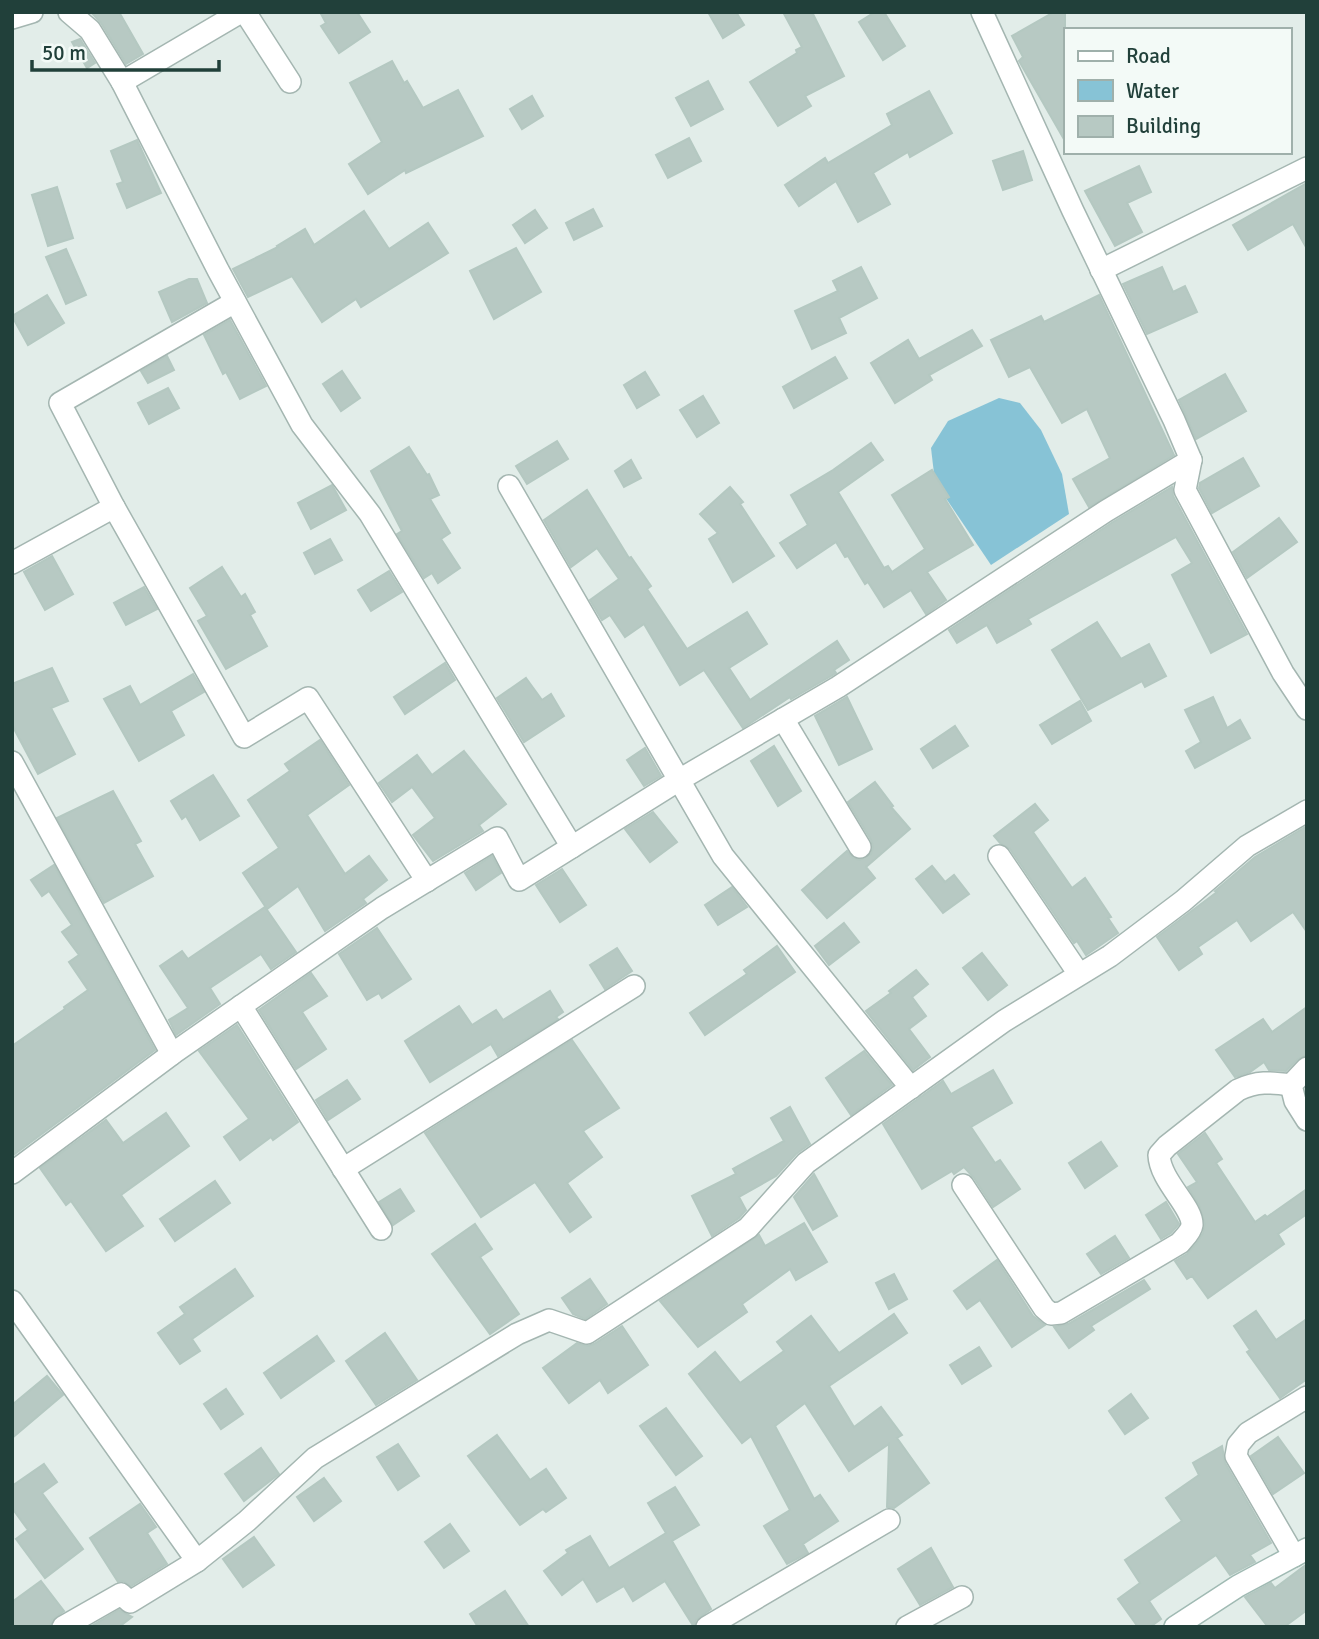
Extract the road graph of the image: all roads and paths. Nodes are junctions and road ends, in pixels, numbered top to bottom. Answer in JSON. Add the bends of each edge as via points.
{"nodes":[{"id":1,"x":32,"y":12,"type":"edge"},
{"id":2,"x":69,"y":12,"type":"edge"},
{"id":3,"x":982,"y":12,"type":"edge"},
{"id":4,"x":240,"y":13,"type":"edge"},
{"id":5,"x":12,"y":18,"type":"edge"},
{"id":6,"x":122,"y":82,"type":"junction"},
{"id":7,"x":290,"y":82,"type":"dead end"},
{"id":8,"x":1307,"y":168,"type":"edge"},
{"id":9,"x":1101,"y":270,"type":"junction"},
{"id":10,"x":235,"y":302,"type":"junction"},
{"id":11,"x":1191,"y":460,"type":"junction"},
{"id":12,"x":509,"y":486,"type":"dead end"},
{"id":13,"x":114,"y":507,"type":"junction"},
{"id":14,"x":12,"y":564,"type":"edge"},
{"id":15,"x":1307,"y":709,"type":"edge"},
{"id":16,"x":783,"y":719,"type":"junction"},
{"id":17,"x":12,"y":762,"type":"edge"},
{"id":18,"x":679,"y":780,"type":"junction"},
{"id":19,"x":1307,"y":811,"type":"edge"},
{"id":20,"x":572,"y":847,"type":"junction"},
{"id":21,"x":860,"y":847,"type":"dead end"},
{"id":22,"x":999,"y":856,"type":"dead end"},
{"id":23,"x":427,"y":881,"type":"junction"},
{"id":24,"x":1079,"y":974,"type":"junction"},
{"id":25,"x":634,"y":986,"type":"dead end"},
{"id":26,"x":241,"y":1006,"type":"junction"},
{"id":27,"x":172,"y":1054,"type":"junction"},
{"id":28,"x":1307,"y":1068,"type":"edge"},
{"id":29,"x":1291,"y":1085,"type":"junction"},
{"id":30,"x":911,"y":1088,"type":"junction"},
{"id":31,"x":1307,"y":1120,"type":"edge"},
{"id":32,"x":343,"y":1169,"type":"junction"},
{"id":33,"x":12,"y":1173,"type":"edge"},
{"id":34,"x":963,"y":1185,"type":"dead end"},
{"id":35,"x":381,"y":1229,"type":"dead end"},
{"id":36,"x":12,"y":1301,"type":"edge"},
{"id":37,"x":1307,"y":1397,"type":"edge"},
{"id":38,"x":889,"y":1520,"type":"dead end"},
{"id":39,"x":1301,"y":1553,"type":"edge"},
{"id":40,"x":197,"y":1561,"type":"junction"},
{"id":41,"x":962,"y":1597,"type":"dead end"},
{"id":42,"x":63,"y":1627,"type":"edge"},
{"id":43,"x":707,"y":1627,"type":"edge"},
{"id":44,"x":907,"y":1627,"type":"edge"},
{"id":45,"x":1175,"y":1627,"type":"edge"}],
"edges":[{"from":1,"to":5,"type":"street"},
{"from":2,"to":6,"type":"street","via":[[90,30]]},
{"from":3,"to":9,"type":"street"},
{"from":4,"to":6,"type":"street"},
{"from":4,"to":7,"type":"street"},
{"from":6,"to":10,"type":"street"},
{"from":8,"to":9,"type":"street"},
{"from":9,"to":11,"type":"street"},
{"from":10,"to":13,"type":"street","via":[[60,403]]},
{"from":10,"to":20,"type":"street","via":[[302,425],[370,514]]},
{"from":11,"to":15,"type":"street","via":[[1185,490]]},
{"from":11,"to":16,"type":"street"},
{"from":12,"to":18,"type":"street"},
{"from":13,"to":14,"type":"street"},
{"from":13,"to":23,"type":"street","via":[[244,737],[308,698]]},
{"from":16,"to":18,"type":"street"},
{"from":16,"to":21,"type":"street"},
{"from":17,"to":27,"type":"street"},
{"from":18,"to":20,"type":"street"},
{"from":18,"to":30,"type":"street","via":[[723,856]]},
{"from":19,"to":24,"type":"street","via":[[1247,846],[1184,901]]},
{"from":20,"to":23,"type":"street","via":[[519,880],[497,838]]},
{"from":22,"to":24,"type":"street"},
{"from":23,"to":26,"type":"street"},
{"from":24,"to":30,"type":"street"},
{"from":25,"to":32,"type":"street"},
{"from":26,"to":27,"type":"street"},
{"from":26,"to":32,"type":"street"},
{"from":27,"to":33,"type":"street"},
{"from":28,"to":29,"type":"street"},
{"from":29,"to":31,"type":"street"},
{"from":29,"to":34,"type":"street","via":[[1263,1081],[1238,1090],[1167,1146],[1159,1163],[1188,1213],[1192,1225],[1188,1233],[1180,1243],[1061,1313],[1051,1314],[1044,1308]]},
{"from":30,"to":40,"type":"street","via":[[806,1163],[738,1235],[587,1333],[549,1321],[410,1398],[315,1458]]},
{"from":32,"to":35,"type":"street"},
{"from":36,"to":40,"type":"street"},
{"from":37,"to":39,"type":"street","via":[[1248,1433],[1236,1456]]},
{"from":38,"to":43,"type":"street"},
{"from":39,"to":45,"type":"street"},
{"from":40,"to":42,"type":"street","via":[[130,1602],[121,1594]]},
{"from":41,"to":44,"type":"street"}]}
